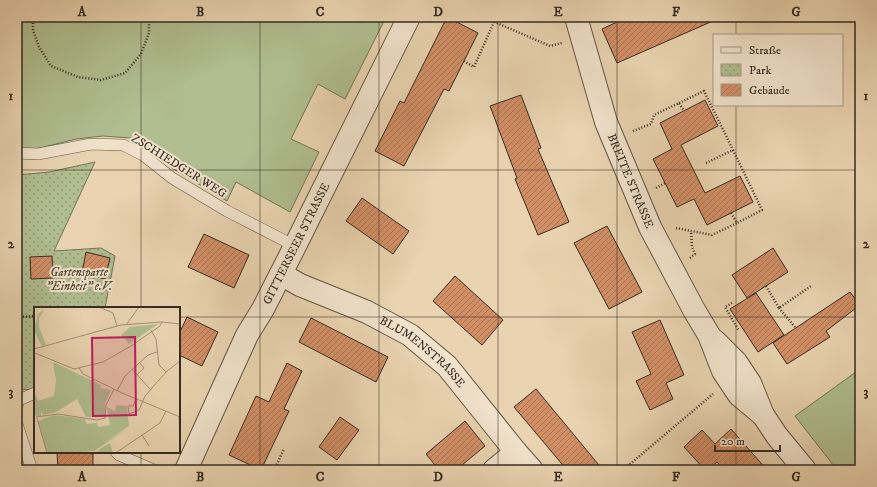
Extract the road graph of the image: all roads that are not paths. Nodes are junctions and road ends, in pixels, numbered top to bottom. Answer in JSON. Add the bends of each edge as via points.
{"nodes":[{"id":1,"x":409,"y":17,"type":"edge"},
{"id":2,"x":576,"y":17,"type":"edge"},
{"id":3,"x":17,"y":153,"type":"edge"},
{"id":4,"x":295,"y":246,"type":"junction"},
{"id":5,"x":281,"y":274,"type":"junction"},
{"id":6,"x":34,"y":393,"type":"edge"},
{"id":7,"x":17,"y":406,"type":"edge"},
{"id":8,"x":17,"y":424,"type":"edge"},
{"id":9,"x":516,"y":452,"type":"junction"},
{"id":10,"x":117,"y":453,"type":"edge"},
{"id":11,"x":32,"y":470,"type":"edge"},
{"id":12,"x":154,"y":470,"type":"edge"},
{"id":13,"x":186,"y":470,"type":"edge"},
{"id":14,"x":494,"y":470,"type":"edge"},
{"id":15,"x":532,"y":470,"type":"edge"},
{"id":16,"x":805,"y":470,"type":"edge"}],
"edges":[{"from":1,"to":4,"type":"street","name":"GITTERSEER STRASSE"},
{"from":2,"to":16,"type":"street","name":"BREITE STRASSE","via":[[606,122],[650,227],[709,335],[728,380],[739,395],[763,415]]},
{"from":3,"to":4,"type":"lane","name":"ZSCHIEDGER WEG","via":[[38,154],[91,144],[123,145],[227,211]]},
{"from":4,"to":5,"type":"street","name":"GITTERSEER STRASSE"},
{"from":5,"to":9,"type":"street","name":"BLUMENSTRASSE","via":[[300,285],[367,312],[410,336],[447,366]]},
{"from":5,"to":13,"type":"street","name":"GITTERSEER STRASSE","via":[[244,341]]},
{"from":6,"to":7,"type":"lane","via":[[19,400]]},
{"from":8,"to":11,"type":"lane"},
{"from":9,"to":14,"type":"street"},
{"from":9,"to":15,"type":"street","name":"BLUMENSTRASSE"},
{"from":10,"to":12,"type":"lane"}]}
